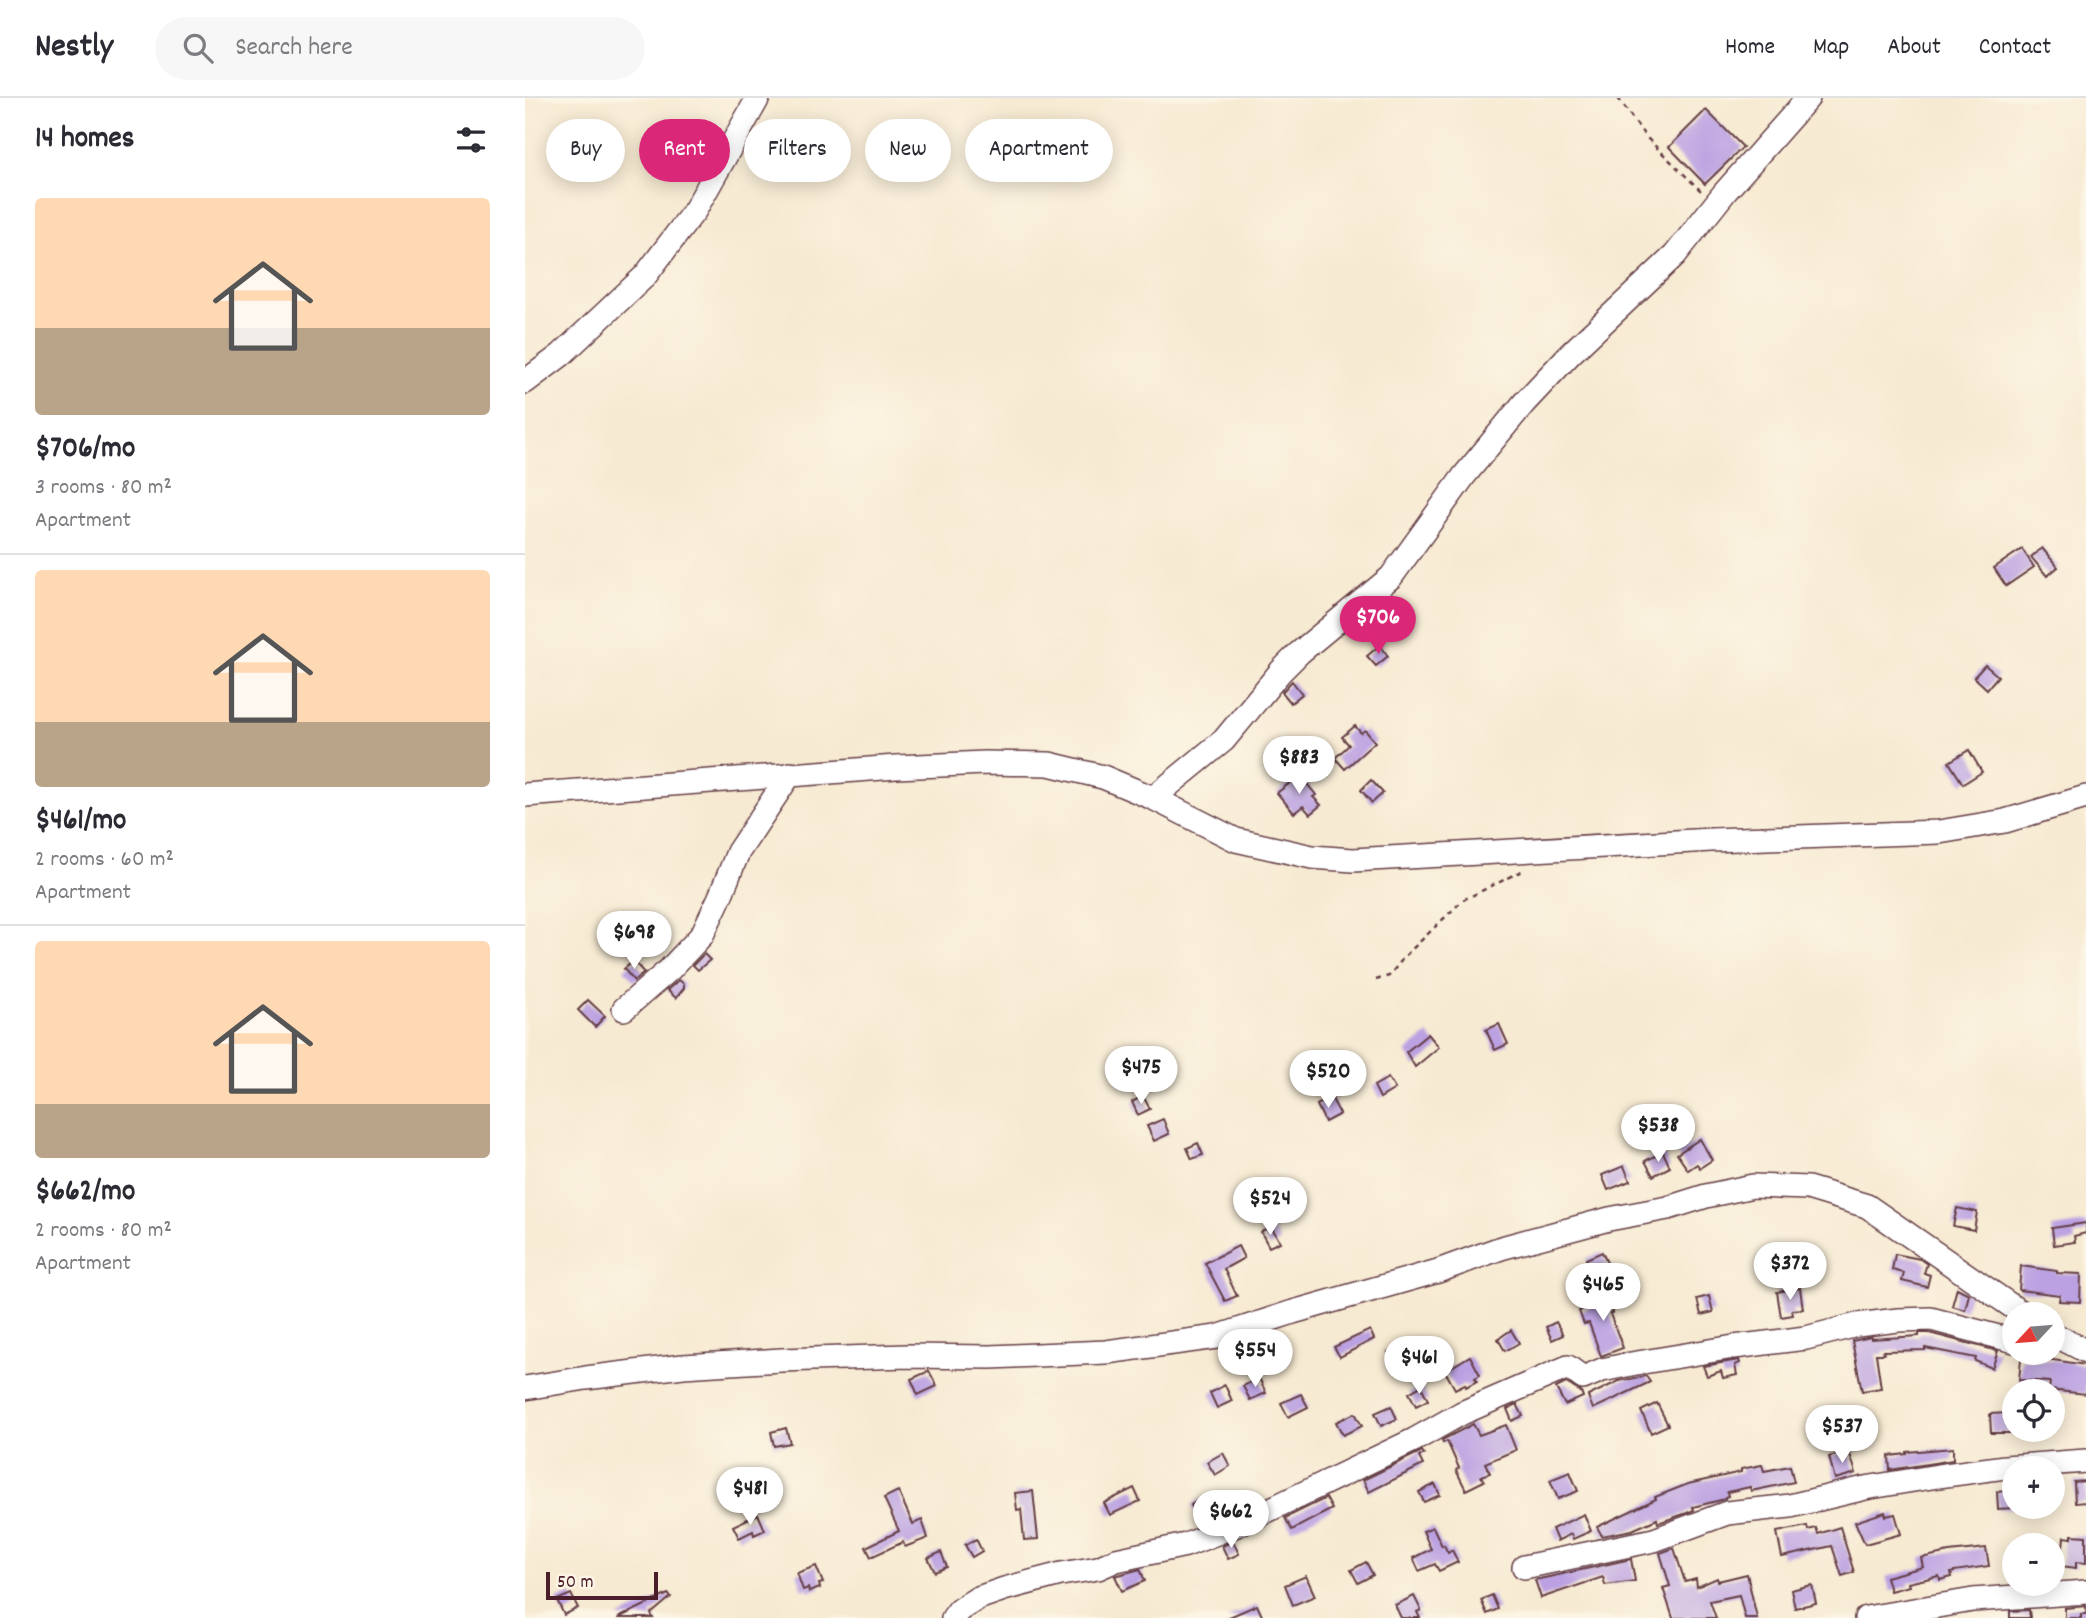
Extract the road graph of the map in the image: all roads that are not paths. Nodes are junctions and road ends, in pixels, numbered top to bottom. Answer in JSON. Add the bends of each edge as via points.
{"nodes":[{"id":1,"x":758,"y":98,"type":"edge"},
{"id":2,"x":1808,"y":98,"type":"edge"},
{"id":3,"x":525,"y":382,"type":"edge"},
{"id":4,"x":790,"y":774,"type":"junction"},
{"id":5,"x":525,"y":795,"type":"edge"},
{"id":6,"x":2086,"y":797,"type":"edge"},
{"id":7,"x":1153,"y":798,"type":"junction"},
{"id":8,"x":624,"y":1009,"type":"dead end"},
{"id":9,"x":2006,"y":1302,"type":"edge"},
{"id":10,"x":2002,"y":1338,"type":"edge"},
{"id":11,"x":2065,"y":1340,"type":"edge"},
{"id":12,"x":2065,"y":1350,"type":"edge"},
{"id":13,"x":2085,"y":1350,"type":"edge"},
{"id":14,"x":525,"y":1388,"type":"edge"},
{"id":15,"x":2086,"y":1461,"type":"edge"},
{"id":16,"x":1524,"y":1567,"type":"dead end"},
{"id":17,"x":2086,"y":1592,"type":"edge"},
{"id":18,"x":953,"y":1618,"type":"edge"},
{"id":19,"x":1866,"y":1618,"type":"edge"}],
"edges":[{"from":1,"to":3,"type":"street","via":[[695,211],[645,276],[561,355]]},
{"from":2,"to":7,"type":"street","via":[[1675,255],[1524,403],[1391,577],[1299,653],[1224,740]]},
{"from":4,"to":5,"type":"street"},
{"from":4,"to":7,"type":"street","via":[[1049,764],[1103,777]]},
{"from":4,"to":8,"type":"street","via":[[738,852],[702,935]]},
{"from":6,"to":7,"type":"street","via":[[2005,821],[1939,832],[1353,860],[1312,857],[1236,840]]},
{"from":9,"to":14,"type":"street","via":[[1867,1206],[1808,1188],[1753,1186],[1501,1248],[1217,1337],[1106,1352],[683,1366]]},
{"from":10,"to":18,"type":"street","via":[[1931,1319],[1898,1320],[1621,1366],[1583,1378],[1569,1367],[1462,1413],[1242,1523],[1186,1545],[1004,1589],[978,1598]]},
{"from":11,"to":13,"type":"street"},
{"from":12,"to":13,"type":"street"},
{"from":15,"to":16,"type":"street","via":[[1938,1476],[1790,1506],[1727,1513],[1654,1540]]},
{"from":17,"to":19,"type":"street","via":[[1973,1600]]}]}
